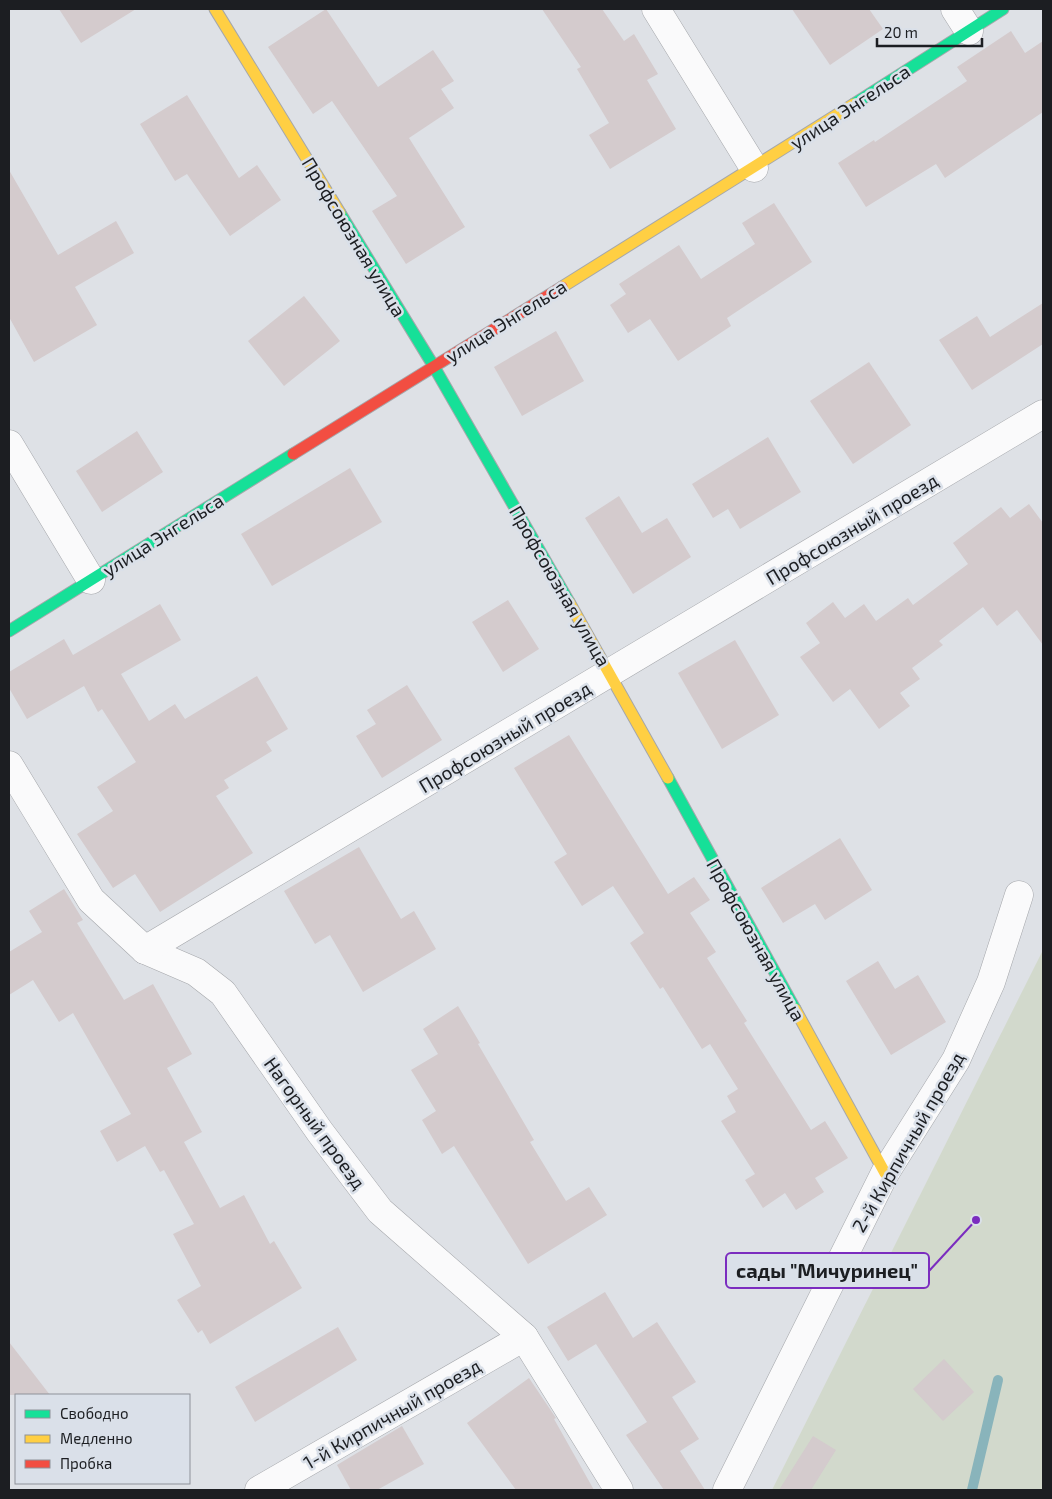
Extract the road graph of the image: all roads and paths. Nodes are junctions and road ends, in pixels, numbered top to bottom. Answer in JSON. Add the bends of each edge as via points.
{"nodes":[{"id":1,"x":215,"y":9,"type":"edge"},
{"id":2,"x":656,"y":9,"type":"edge"},
{"id":3,"x":1003,"y":9,"type":"edge"},
{"id":4,"x":962,"y":20,"type":"edge"},
{"id":5,"x":754,"y":168,"type":"junction"},
{"id":6,"x":433,"y":365,"type":"junction"},
{"id":7,"x":1043,"y":414,"type":"edge"},
{"id":8,"x":9,"y":444,"type":"edge"},
{"id":9,"x":91,"y":580,"type":"junction"},
{"id":10,"x":9,"y":631,"type":"edge"},
{"id":11,"x":611,"y":674,"type":"junction"},
{"id":12,"x":9,"y":765,"type":"edge"},
{"id":13,"x":1019,"y":895,"type":"dead end"},
{"id":14,"x":145,"y":950,"type":"junction"},
{"id":15,"x":885,"y":1174,"type":"junction"},
{"id":16,"x":524,"y":1337,"type":"junction"},
{"id":17,"x":259,"y":1490,"type":"edge"},
{"id":18,"x":619,"y":1490,"type":"edge"},
{"id":19,"x":727,"y":1490,"type":"edge"}],
"edges":[{"from":1,"to":6,"type":"street","name":"Профсоюзная улица"},
{"from":2,"to":5,"type":"street"},
{"from":3,"to":4,"type":"street","name":"улица Энгельса"},
{"from":4,"to":5,"type":"street","name":"улица Энгельса"},
{"from":5,"to":6,"type":"street","name":"улица Энгельса"},
{"from":6,"to":9,"type":"street","name":"улица Энгельса"},
{"from":6,"to":11,"type":"street","name":"Профсоюзная улица"},
{"from":7,"to":11,"type":"street","name":"Профсоюзный проезд"},
{"from":8,"to":9,"type":"street"},
{"from":9,"to":10,"type":"street","name":"улица Энгельса"},
{"from":11,"to":14,"type":"street","name":"Профсоюзный проезд"},
{"from":11,"to":15,"type":"street","name":"Профсоюзная улица"},
{"from":12,"to":14,"type":"street","name":"Нагорный проезд","via":[[91,900]]},
{"from":13,"to":15,"type":"street","name":"2-й Кирпичный проезд","via":[[992,982],[956,1060]]},
{"from":14,"to":16,"type":"street","name":"Нагорный проезд","via":[[196,972],[224,993],[320,1132],[380,1211]]},
{"from":15,"to":19,"type":"street","name":"2-й Кирпичный проезд"},
{"from":16,"to":17,"type":"street","name":"1-й Кирпичный проезд"},
{"from":16,"to":18,"type":"street","name":"Нагорный проезд"}]}
